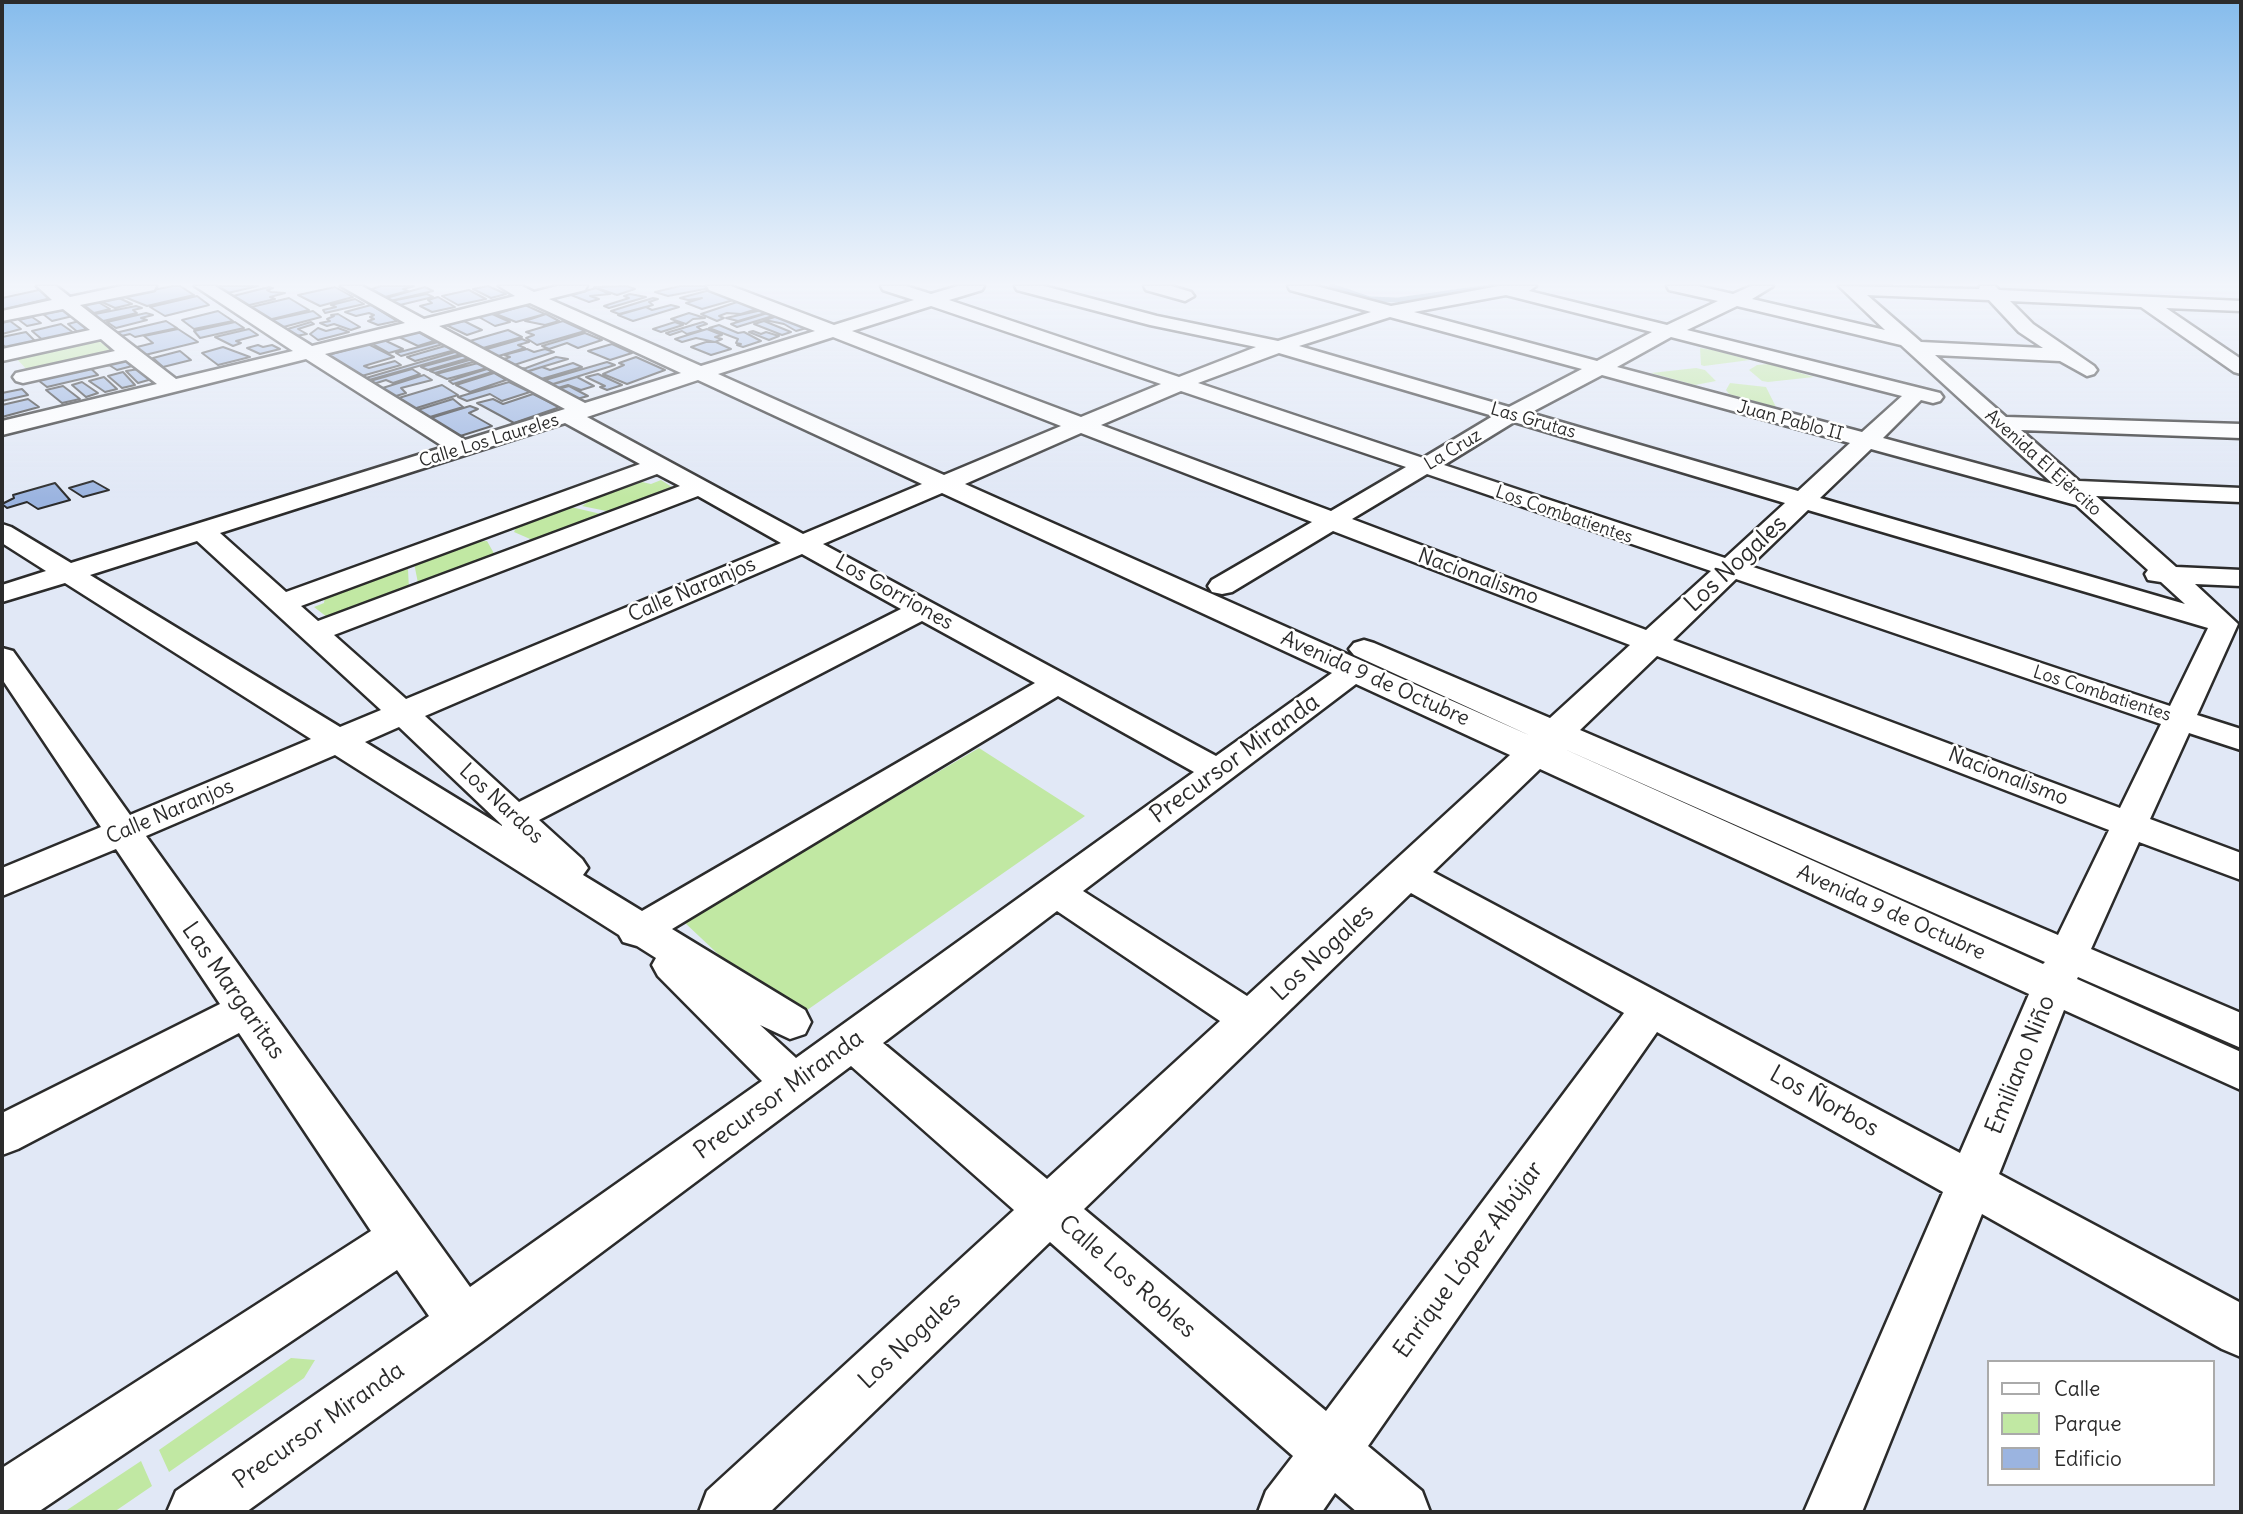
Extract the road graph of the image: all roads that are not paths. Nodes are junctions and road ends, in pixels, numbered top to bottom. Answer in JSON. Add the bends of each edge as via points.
{"nodes":[{"id":1,"x":2,"y":356,"type":"edge"},
{"id":2,"x":114,"y":357,"type":"edge"},
{"id":3,"x":135,"y":357,"type":"edge"},
{"id":4,"x":292,"y":357,"type":"edge"},
{"id":5,"x":313,"y":357,"type":"edge"},
{"id":6,"x":477,"y":357,"type":"edge"},
{"id":7,"x":682,"y":357,"type":"edge"},
{"id":8,"x":758,"y":357,"type":"edge"},
{"id":9,"x":902,"y":357,"type":"edge"},
{"id":10,"x":1094,"y":357,"type":"edge"},
{"id":11,"x":1250,"y":357,"type":"edge"},
{"id":12,"x":1313,"y":357,"type":"edge"},
{"id":13,"x":1553,"y":357,"type":"edge"},
{"id":14,"x":1621,"y":357,"type":"edge"},
{"id":15,"x":1772,"y":357,"type":"edge"},
{"id":16,"x":1925,"y":357,"type":"edge"},
{"id":17,"x":2067,"y":357,"type":"edge"},
{"id":18,"x":2224,"y":357,"type":"edge"},
{"id":19,"x":2241,"y":368,"type":"edge"},
{"id":20,"x":1598,"y":369,"type":"junction"},
{"id":21,"x":2087,"y":370,"type":"dead end"},
{"id":22,"x":712,"y":371,"type":"junction"},
{"id":23,"x":23,"y":377,"type":"junction"},
{"id":24,"x":1178,"y":385,"type":"junction"},
{"id":25,"x":172,"y":386,"type":"junction"},
{"id":26,"x":1917,"y":393,"type":"junction"},
{"id":27,"x":60,"y":414,"type":"junction"},
{"id":28,"x":577,"y":414,"type":"junction"},
{"id":29,"x":1511,"y":415,"type":"junction"},
{"id":30,"x":1991,"y":417,"type":"junction"},
{"id":31,"x":1082,"y":425,"type":"junction"},
{"id":32,"x":2,"y":428,"type":"edge"},
{"id":33,"x":2241,"y":431,"type":"edge"},
{"id":34,"x":1866,"y":442,"type":"junction"},
{"id":35,"x":463,"y":449,"type":"junction"},
{"id":36,"x":660,"y":465,"type":"junction"},
{"id":37,"x":1424,"y":468,"type":"junction"},
{"id":38,"x":955,"y":479,"type":"junction"},
{"id":39,"x":700,"y":487,"type":"junction"},
{"id":40,"x":2077,"y":493,"type":"junction"},
{"id":41,"x":2241,"y":495,"type":"edge"},
{"id":42,"x":1803,"y":501,"type":"junction"},
{"id":43,"x":1330,"y":522,"type":"junction"},
{"id":44,"x":202,"y":531,"type":"junction"},
{"id":45,"x":2,"y":532,"type":"edge"},
{"id":46,"x":803,"y":543,"type":"junction"},
{"id":47,"x":1729,"y":570,"type":"junction"},
{"id":48,"x":2041,"y":570,"type":"junction"},
{"id":49,"x":2168,"y":575,"type":"junction"},
{"id":50,"x":2241,"y":578,"type":"edge"},
{"id":51,"x":1222,"y":586,"type":"junction"},
{"id":52,"x":2,"y":594,"type":"edge"},
{"id":53,"x":282,"y":603,"type":"junction"},
{"id":54,"x":923,"y":609,"type":"junction"},
{"id":55,"x":314,"y":632,"type":"junction"},
{"id":56,"x":2233,"y":632,"type":"edge"},
{"id":57,"x":1653,"y":642,"type":"junction"},
{"id":58,"x":2,"y":657,"type":"edge"},
{"id":59,"x":1355,"y":670,"type":"junction"},
{"id":60,"x":1058,"y":683,"type":"junction"},
{"id":61,"x":403,"y":713,"type":"junction"},
{"id":62,"x":2179,"y":719,"type":"junction"},
{"id":63,"x":2241,"y":740,"type":"edge"},
{"id":64,"x":1546,"y":743,"type":"junction"},
{"id":65,"x":1218,"y":771,"type":"junction"},
{"id":66,"x":515,"y":818,"type":"junction"},
{"id":67,"x":2131,"y":824,"type":"junction"},
{"id":68,"x":122,"y":832,"type":"junction"},
{"id":69,"x":2241,"y":867,"type":"edge"},
{"id":70,"x":1406,"y":874,"type":"junction"},
{"id":71,"x":2,"y":883,"type":"edge"},
{"id":72,"x":1055,"y":891,"type":"junction"},
{"id":73,"x":637,"y":932,"type":"junction"},
{"id":74,"x":2061,"y":972,"type":"junction"},
{"id":75,"x":1651,"y":1008,"type":"junction"},
{"id":76,"x":246,"y":1010,"type":"junction"},
{"id":77,"x":1252,"y":1020,"type":"junction"},
{"id":78,"x":790,"y":1022,"type":"dead end"},
{"id":79,"x":2241,"y":1031,"type":"edge"},
{"id":80,"x":853,"y":1042,"type":"junction"},
{"id":81,"x":2241,"y":1072,"type":"edge"},
{"id":82,"x":793,"y":1083,"type":"junction"},
{"id":83,"x":2,"y":1135,"type":"edge"},
{"id":84,"x":1972,"y":1183,"type":"junction"},
{"id":85,"x":1049,"y":1210,"type":"junction"},
{"id":86,"x":404,"y":1237,"type":"junction"},
{"id":87,"x":464,"y":1323,"type":"junction"},
{"id":88,"x":2241,"y":1331,"type":"edge"},
{"id":89,"x":1331,"y":1452,"type":"junction"},
{"id":90,"x":2,"y":1502,"type":"edge"},
{"id":91,"x":216,"y":1507,"type":"edge"},
{"id":92,"x":728,"y":1512,"type":"edge"},
{"id":93,"x":1287,"y":1512,"type":"edge"},
{"id":94,"x":1401,"y":1512,"type":"edge"},
{"id":95,"x":1833,"y":1512,"type":"edge"}],
"edges":[{"from":1,"to":23,"type":"street"},
{"from":2,"to":23,"type":"street"},
{"from":3,"to":25,"type":"street"},
{"from":4,"to":25,"type":"street"},
{"from":5,"to":35,"type":"street"},
{"from":6,"to":28,"type":"street","name":"Los Gorriones"},
{"from":7,"to":22,"type":"street","name":"Avenida 9 de Octubre"},
{"from":8,"to":22,"type":"street","name":"Calle Los Laureles"},
{"from":9,"to":31,"type":"street","name":"Nacionalismo"},
{"from":10,"to":24,"type":"street","name":"Los Combatientes"},
{"from":11,"to":24,"type":"street","name":"Calle Naranjos"},
{"from":12,"to":29,"type":"street","name":"Las Grutas"},
{"from":13,"to":20,"type":"street","name":"Juan Pablo II"},
{"from":14,"to":20,"type":"street","name":"La Cruz"},
{"from":15,"to":26,"type":"street"},
{"from":16,"to":30,"type":"street","name":"Avenida El Ejército"},
{"from":17,"to":21,"type":"street"},
{"from":18,"to":19,"type":"street"},
{"from":20,"to":29,"type":"street","name":"La Cruz"},
{"from":20,"to":34,"type":"street","name":"Juan Pablo II"},
{"from":22,"to":28,"type":"street","name":"Calle Los Laureles"},
{"from":22,"to":38,"type":"street","name":"Avenida 9 de Octubre"},
{"from":23,"to":27,"type":"street"},
{"from":24,"to":31,"type":"street","name":"Calle Naranjos"},
{"from":24,"to":37,"type":"street","name":"Los Combatientes"},
{"from":25,"to":27,"type":"street"},
{"from":26,"to":30,"type":"street"},
{"from":26,"to":34,"type":"street","name":"Los Nogales"},
{"from":27,"to":32,"type":"street"},
{"from":28,"to":35,"type":"street","name":"Calle Los Laureles"},
{"from":28,"to":36,"type":"street","name":"Los Gorriones"},
{"from":29,"to":37,"type":"street","name":"La Cruz"},
{"from":29,"to":42,"type":"street","name":"Las Grutas"},
{"from":30,"to":33,"type":"street"},
{"from":30,"to":40,"type":"street","name":"Avenida El Ejército"},
{"from":31,"to":38,"type":"street","name":"Calle Naranjos"},
{"from":31,"to":43,"type":"street","name":"Nacionalismo"},
{"from":34,"to":40,"type":"street","name":"Juan Pablo II"},
{"from":34,"to":42,"type":"street","name":"Los Nogales"},
{"from":35,"to":44,"type":"street","name":"Calle Los Laureles"},
{"from":36,"to":39,"type":"street","name":"Los Gorriones"},
{"from":36,"to":53,"type":"street"},
{"from":37,"to":43,"type":"street","name":"La Cruz"},
{"from":37,"to":47,"type":"street","name":"Los Combatientes"},
{"from":38,"to":46,"type":"street","name":"Calle Naranjos"},
{"from":38,"to":51,"type":"street","name":"Avenida 9 de Octubre"},
{"from":38,"to":59,"type":"street","name":"Avenida 9 de Octubre"},
{"from":39,"to":46,"type":"street","name":"Los Gorriones"},
{"from":39,"to":55,"type":"street"},
{"from":40,"to":41,"type":"street"},
{"from":40,"to":49,"type":"street","name":"Avenida El Ejército"},
{"from":42,"to":47,"type":"street","name":"Los Nogales"},
{"from":42,"to":48,"type":"street","name":"Las Grutas"},
{"from":43,"to":51,"type":"street","name":"La Cruz"},
{"from":43,"to":57,"type":"street","name":"Nacionalismo"},
{"from":44,"to":52,"type":"street","name":"Calle Los Laureles"},
{"from":44,"to":53,"type":"street","name":"Los Nardos"},
{"from":45,"to":78,"type":"street"},
{"from":46,"to":54,"type":"street","name":"Los Gorriones"},
{"from":46,"to":61,"type":"street","name":"Calle Naranjos"},
{"from":47,"to":57,"type":"street","name":"Los Nogales"},
{"from":47,"to":62,"type":"street","name":"Los Combatientes"},
{"from":48,"to":49,"type":"street","name":"Las Grutas"},
{"from":48,"to":56,"type":"street","name":"Las Grutas"},
{"from":49,"to":50,"type":"street","name":"Las Grutas"},
{"from":49,"to":56,"type":"street","name":"Avenida El Ejército"},
{"from":51,"to":64,"type":"street","name":"Avenida 9 de Octubre"},
{"from":53,"to":55,"type":"street","name":"Los Nardos"},
{"from":54,"to":60,"type":"street","name":"Los Gorriones"},
{"from":54,"to":66,"type":"street"},
{"from":55,"to":61,"type":"street","name":"Los Nardos"},
{"from":56,"to":62,"type":"street","name":"Emiliano Niño"},
{"from":57,"to":64,"type":"street","name":"Los Nogales"},
{"from":57,"to":67,"type":"street","name":"Nacionalismo"},
{"from":58,"to":68,"type":"street","name":"Las Margaritas"},
{"from":59,"to":64,"type":"street","name":"Avenida 9 de Octubre"},
{"from":59,"to":65,"type":"street","name":"Precursor Miranda"},
{"from":60,"to":65,"type":"street","name":"Los Gorriones"},
{"from":60,"to":73,"type":"street"},
{"from":61,"to":66,"type":"street","name":"Los Nardos"},
{"from":61,"to":68,"type":"street","name":"Calle Naranjos"},
{"from":62,"to":63,"type":"street","name":"Los Combatientes"},
{"from":62,"to":67,"type":"street","name":"Emiliano Niño"},
{"from":64,"to":70,"type":"street","name":"Los Nogales"},
{"from":64,"to":74,"type":"street","name":"Avenida 9 de Octubre"},
{"from":65,"to":72,"type":"street","name":"Precursor Miranda"},
{"from":66,"to":73,"type":"street","name":"Los Nardos"},
{"from":67,"to":69,"type":"street","name":"Nacionalismo"},
{"from":67,"to":74,"type":"street","name":"Emiliano Niño"},
{"from":68,"to":71,"type":"street","name":"Calle Naranjos"},
{"from":68,"to":76,"type":"street","name":"Las Margaritas"},
{"from":70,"to":75,"type":"street","name":"Los Ñorbos"},
{"from":70,"to":77,"type":"street","name":"Los Nogales"},
{"from":72,"to":77,"type":"street"},
{"from":72,"to":80,"type":"street","name":"Precursor Miranda"},
{"from":73,"to":82,"type":"street","name":"Los Nardos"},
{"from":74,"to":79,"type":"street","name":"Avenida 9 de Octubre"},
{"from":74,"to":81,"type":"street","name":"Avenida 9 de Octubre"},
{"from":74,"to":84,"type":"street","name":"Emiliano Niño"},
{"from":75,"to":84,"type":"street","name":"Los Ñorbos"},
{"from":75,"to":89,"type":"street","name":"Enrique López Albújar"},
{"from":76,"to":83,"type":"street"},
{"from":76,"to":86,"type":"street","name":"Las Margaritas"},
{"from":77,"to":85,"type":"street","name":"Los Nogales"},
{"from":80,"to":82,"type":"street","name":"Precursor Miranda"},
{"from":80,"to":85,"type":"street","name":"Calle Los Robles"},
{"from":82,"to":87,"type":"street","name":"Precursor Miranda"},
{"from":84,"to":88,"type":"street","name":"Los Ñorbos"},
{"from":84,"to":95,"type":"street","name":"Emiliano Niño"},
{"from":85,"to":89,"type":"street","name":"Calle Los Robles"},
{"from":85,"to":92,"type":"street","name":"Los Nogales"},
{"from":86,"to":87,"type":"street","name":"Las Margaritas"},
{"from":86,"to":90,"type":"street"},
{"from":87,"to":91,"type":"street","name":"Precursor Miranda"},
{"from":89,"to":93,"type":"street","name":"Enrique López Albújar"},
{"from":89,"to":94,"type":"street","name":"Calle Los Robles"}]}
